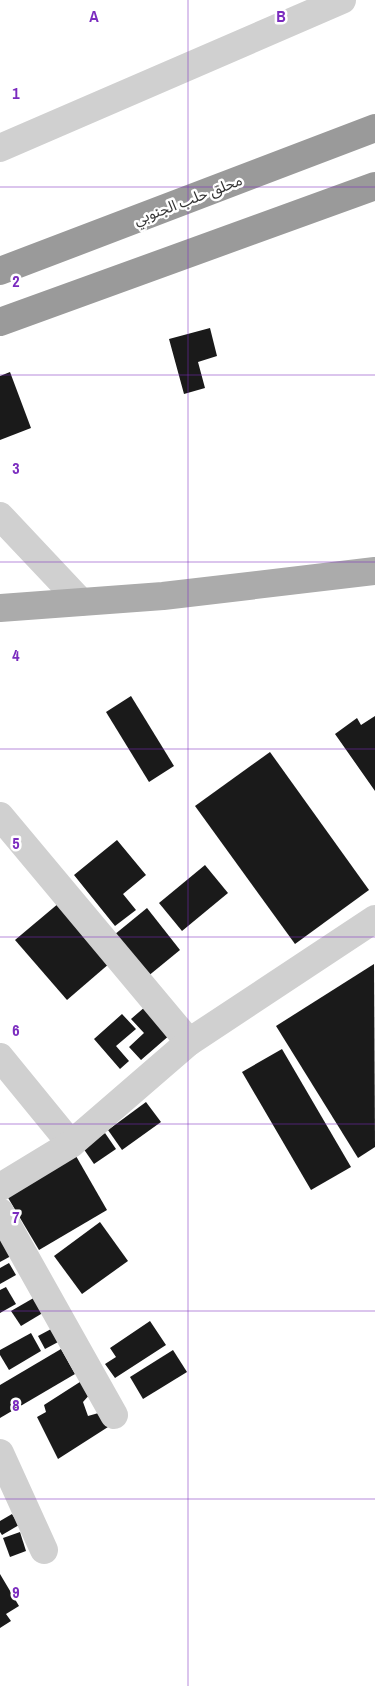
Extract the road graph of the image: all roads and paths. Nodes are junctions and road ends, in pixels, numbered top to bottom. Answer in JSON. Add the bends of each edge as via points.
{"nodes":[{"id":1,"x":342,"y":0,"type":"edge"},
{"id":2,"x":375,"y":128,"type":"edge"},
{"id":3,"x":0,"y":148,"type":"edge"},
{"id":4,"x":375,"y":186,"type":"edge"},
{"id":5,"x":0,"y":271,"type":"edge"},
{"id":6,"x":0,"y":322,"type":"edge"},
{"id":7,"x":0,"y":516,"type":"edge"},
{"id":8,"x":375,"y":571,"type":"edge"},
{"id":9,"x":81,"y":602,"type":"junction"},
{"id":10,"x":0,"y":608,"type":"edge"},
{"id":11,"x":0,"y":816,"type":"edge"},
{"id":12,"x":375,"y":919,"type":"edge"},
{"id":13,"x":189,"y":1042,"type":"junction"},
{"id":14,"x":0,"y":1057,"type":"edge"},
{"id":15,"x":71,"y":1144,"type":"junction"},
{"id":16,"x":0,"y":1187,"type":"edge"},
{"id":17,"x":0,"y":1212,"type":"edge"},
{"id":18,"x":114,"y":1416,"type":"dead end"},
{"id":19,"x":0,"y":1453,"type":"edge"},
{"id":20,"x":44,"y":1550,"type":"dead end"}],
"edges":[{"from":1,"to":3,"type":"street"},
{"from":2,"to":5,"type":"highway","name":"محلق حلب الجنوبي"},
{"from":4,"to":6,"type":"highway"},
{"from":7,"to":9,"type":"street"},
{"from":8,"to":9,"type":"main road","via":[[163,596]]},
{"from":9,"to":10,"type":"main road"},
{"from":11,"to":13,"type":"street"},
{"from":12,"to":13,"type":"street"},
{"from":13,"to":15,"type":"street"},
{"from":14,"to":15,"type":"street"},
{"from":15,"to":16,"type":"street"},
{"from":17,"to":18,"type":"street"},
{"from":19,"to":20,"type":"street"}]}
